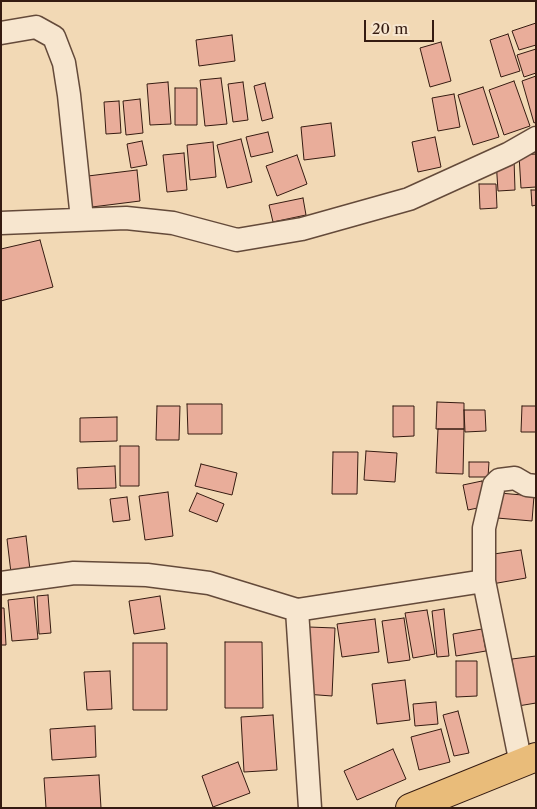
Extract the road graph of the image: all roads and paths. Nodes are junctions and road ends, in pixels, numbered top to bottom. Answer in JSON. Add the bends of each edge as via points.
{"nodes":[{"id":1,"x":1,"y":33,"type":"edge"},
{"id":2,"x":536,"y":138,"type":"edge"},
{"id":3,"x":82,"y":219,"type":"junction"},
{"id":4,"x":1,"y":223,"type":"edge"},
{"id":5,"x":536,"y":486,"type":"edge"},
{"id":6,"x":484,"y":581,"type":"junction"},
{"id":7,"x":1,"y":582,"type":"edge"},
{"id":8,"x":297,"y":610,"type":"junction"},
{"id":9,"x":528,"y":761,"type":"edge"},
{"id":10,"x":310,"y":808,"type":"edge"},
{"id":11,"x":410,"y":808,"type":"edge"}],
"edges":[{"from":1,"to":3,"type":"street","via":[[36,26],[54,37],[64,63],[69,95]]},
{"from":2,"to":3,"type":"street","via":[[409,199],[302,229],[237,240],[173,223],[126,218]]},
{"from":3,"to":4,"type":"street"},
{"from":5,"to":6,"type":"street","via":[[507,478],[494,485],[484,528]]},
{"from":6,"to":8,"type":"street"},
{"from":6,"to":9,"type":"street"},
{"from":7,"to":8,"type":"street","via":[[74,573],[148,575],[209,583]]},
{"from":8,"to":10,"type":"street"},
{"from":9,"to":11,"type":"main road"}]}
